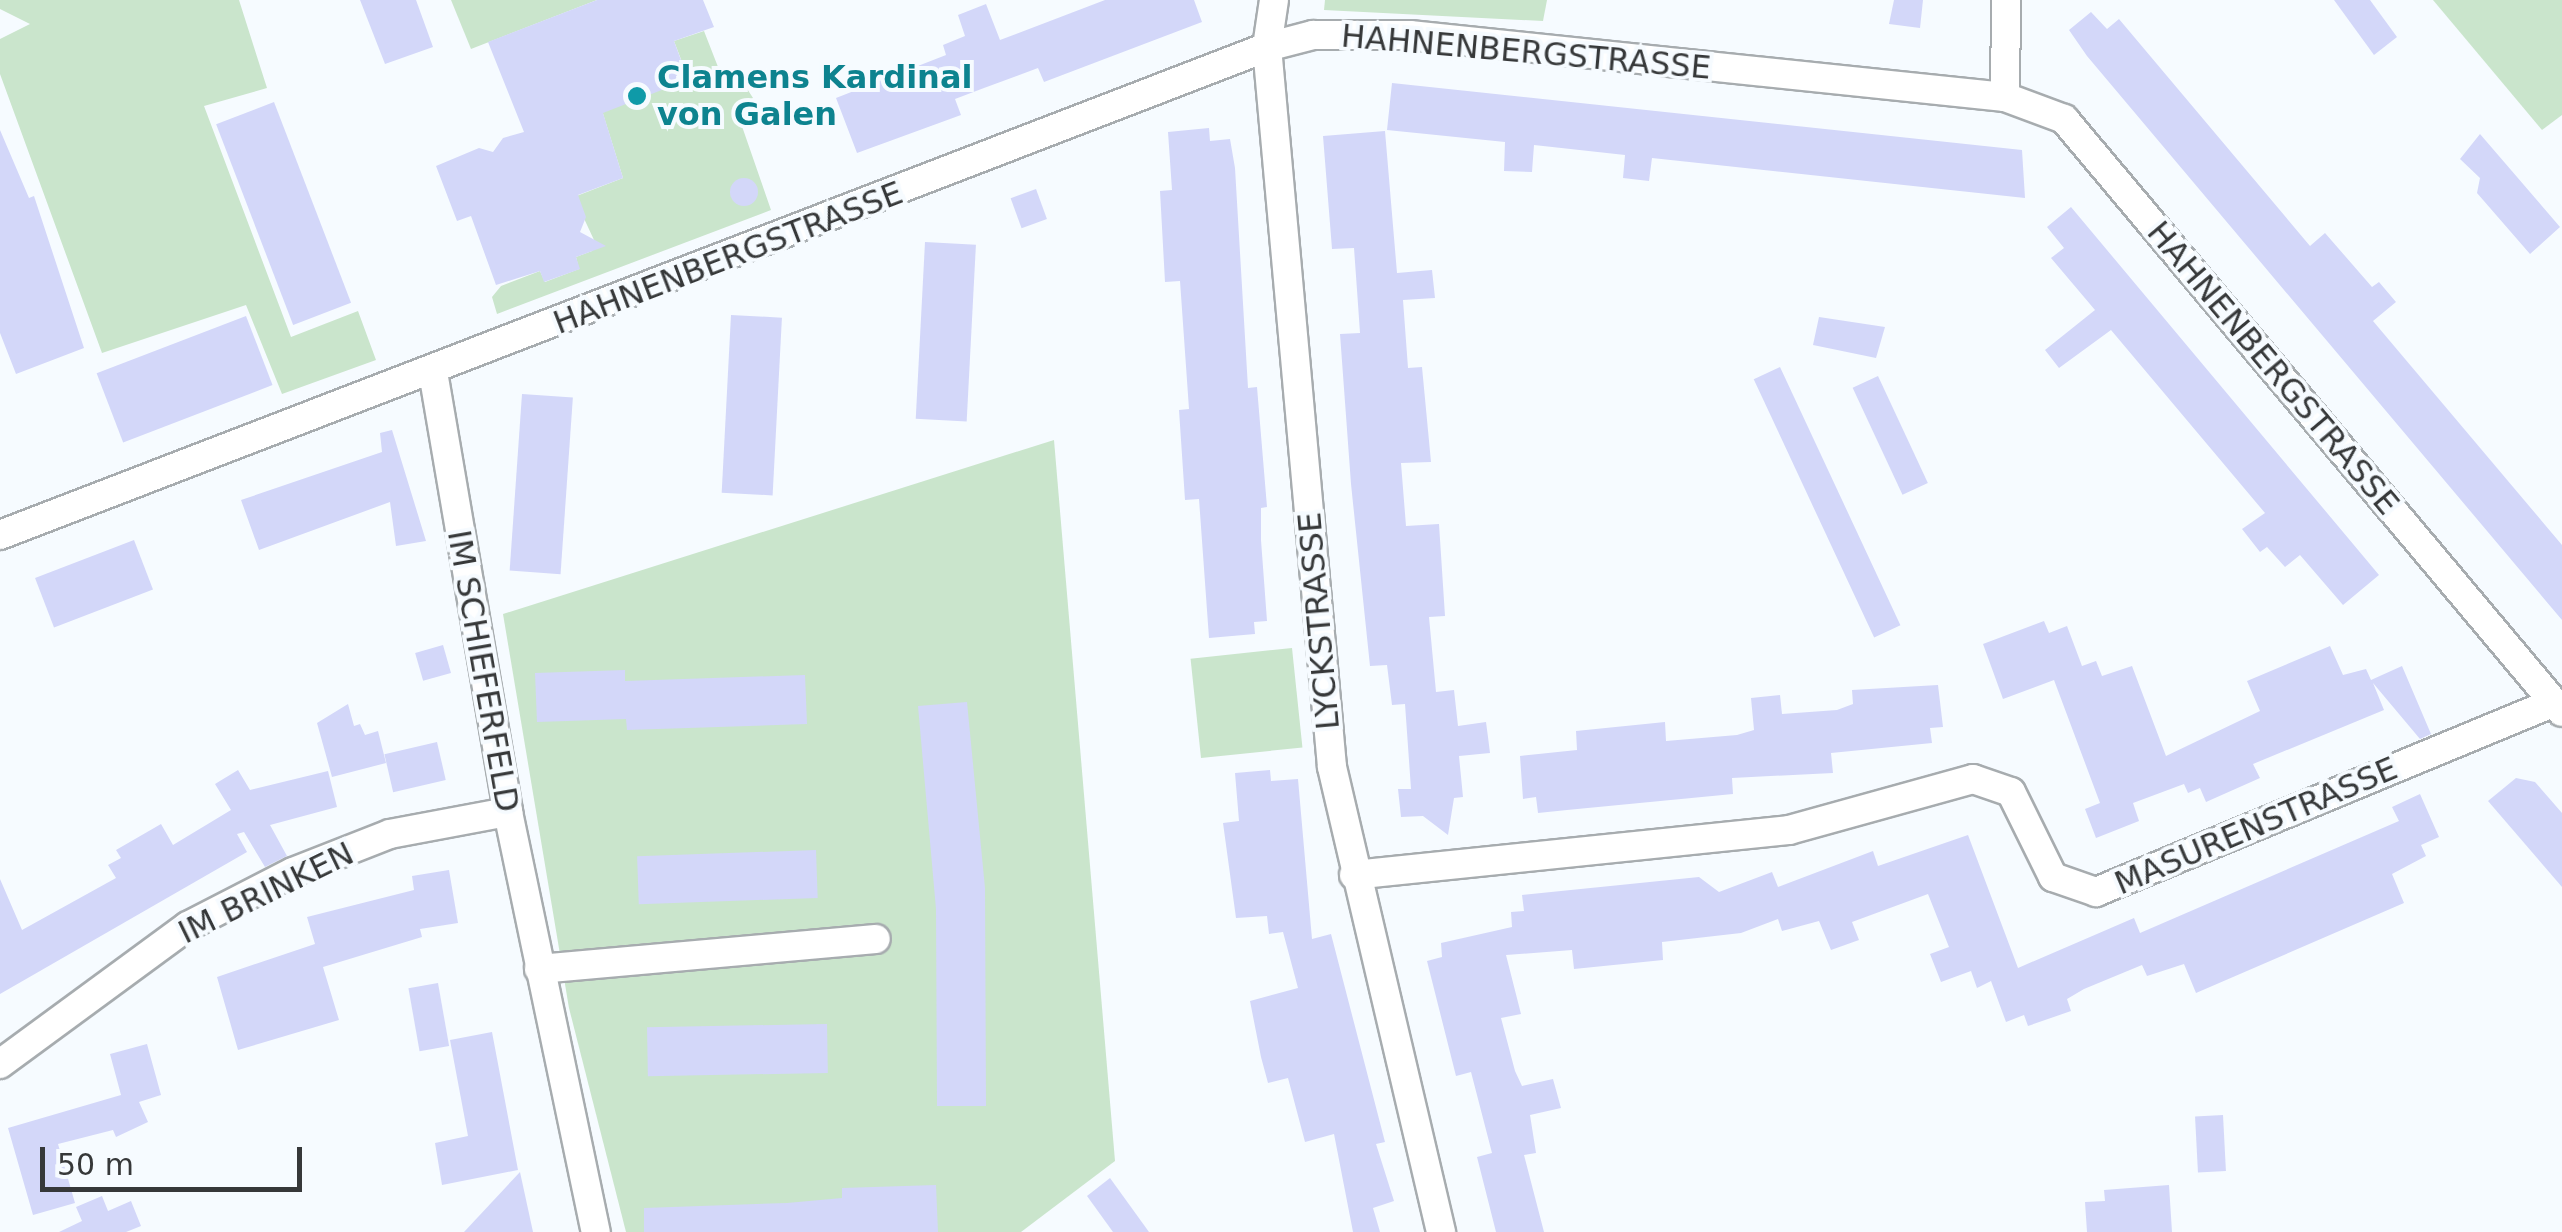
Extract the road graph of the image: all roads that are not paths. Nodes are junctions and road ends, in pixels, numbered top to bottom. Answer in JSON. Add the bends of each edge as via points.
{"nodes":[{"id":1,"x":1274,"y":0,"type":"edge"},
{"id":2,"x":2006,"y":0,"type":"edge"},
{"id":3,"x":1268,"y":47,"type":"junction"},
{"id":4,"x":2005,"y":97,"type":"junction"},
{"id":5,"x":433,"y":372,"type":"junction"},
{"id":6,"x":0,"y":535,"type":"edge"},
{"id":7,"x":2558,"y":707,"type":"edge"},
{"id":8,"x":508,"y":812,"type":"junction"},
{"id":9,"x":1354,"y":875,"type":"junction"},
{"id":10,"x":876,"y":939,"type":"dead end"},
{"id":11,"x":540,"y":969,"type":"junction"},
{"id":12,"x":0,"y":1064,"type":"edge"},
{"id":13,"x":596,"y":1232,"type":"edge"},
{"id":14,"x":1441,"y":1232,"type":"edge"}],
"edges":[{"from":1,"to":3,"type":"street","name":"LYCKSTRASSE"},
{"from":2,"to":4,"type":"street"},
{"from":3,"to":4,"type":"street","name":"HAHNENBERGSTRASSE","via":[[1313,35],[1410,36]]},
{"from":3,"to":5,"type":"street","name":"HAHNENBERGSTRASSE"},
{"from":3,"to":9,"type":"street","name":"LYCKSTRASSE","via":[[1332,767]]},
{"from":4,"to":7,"type":"street","name":"HAHNENBERGSTRASSE","via":[[2064,119]]},
{"from":5,"to":6,"type":"street","name":"HAHNENBERGSTRASSE"},
{"from":5,"to":8,"type":"street","name":"IM SCHIEFERFELD"},
{"from":7,"to":9,"type":"street","name":"MASURENSTRASSE","via":[[2096,892],[2053,877],[2011,792],[1973,779],[1789,830]]},
{"from":8,"to":11,"type":"street","name":"IM SCHIEFERFELD"},
{"from":8,"to":12,"type":"street","name":"IM BRINKEN","via":[[390,834],[292,872],[188,926]]},
{"from":9,"to":14,"type":"street","name":"LYCKSTRASSE"},
{"from":10,"to":11,"type":"street"},
{"from":11,"to":13,"type":"street","name":"IM SCHIEFERFELD"}]}
